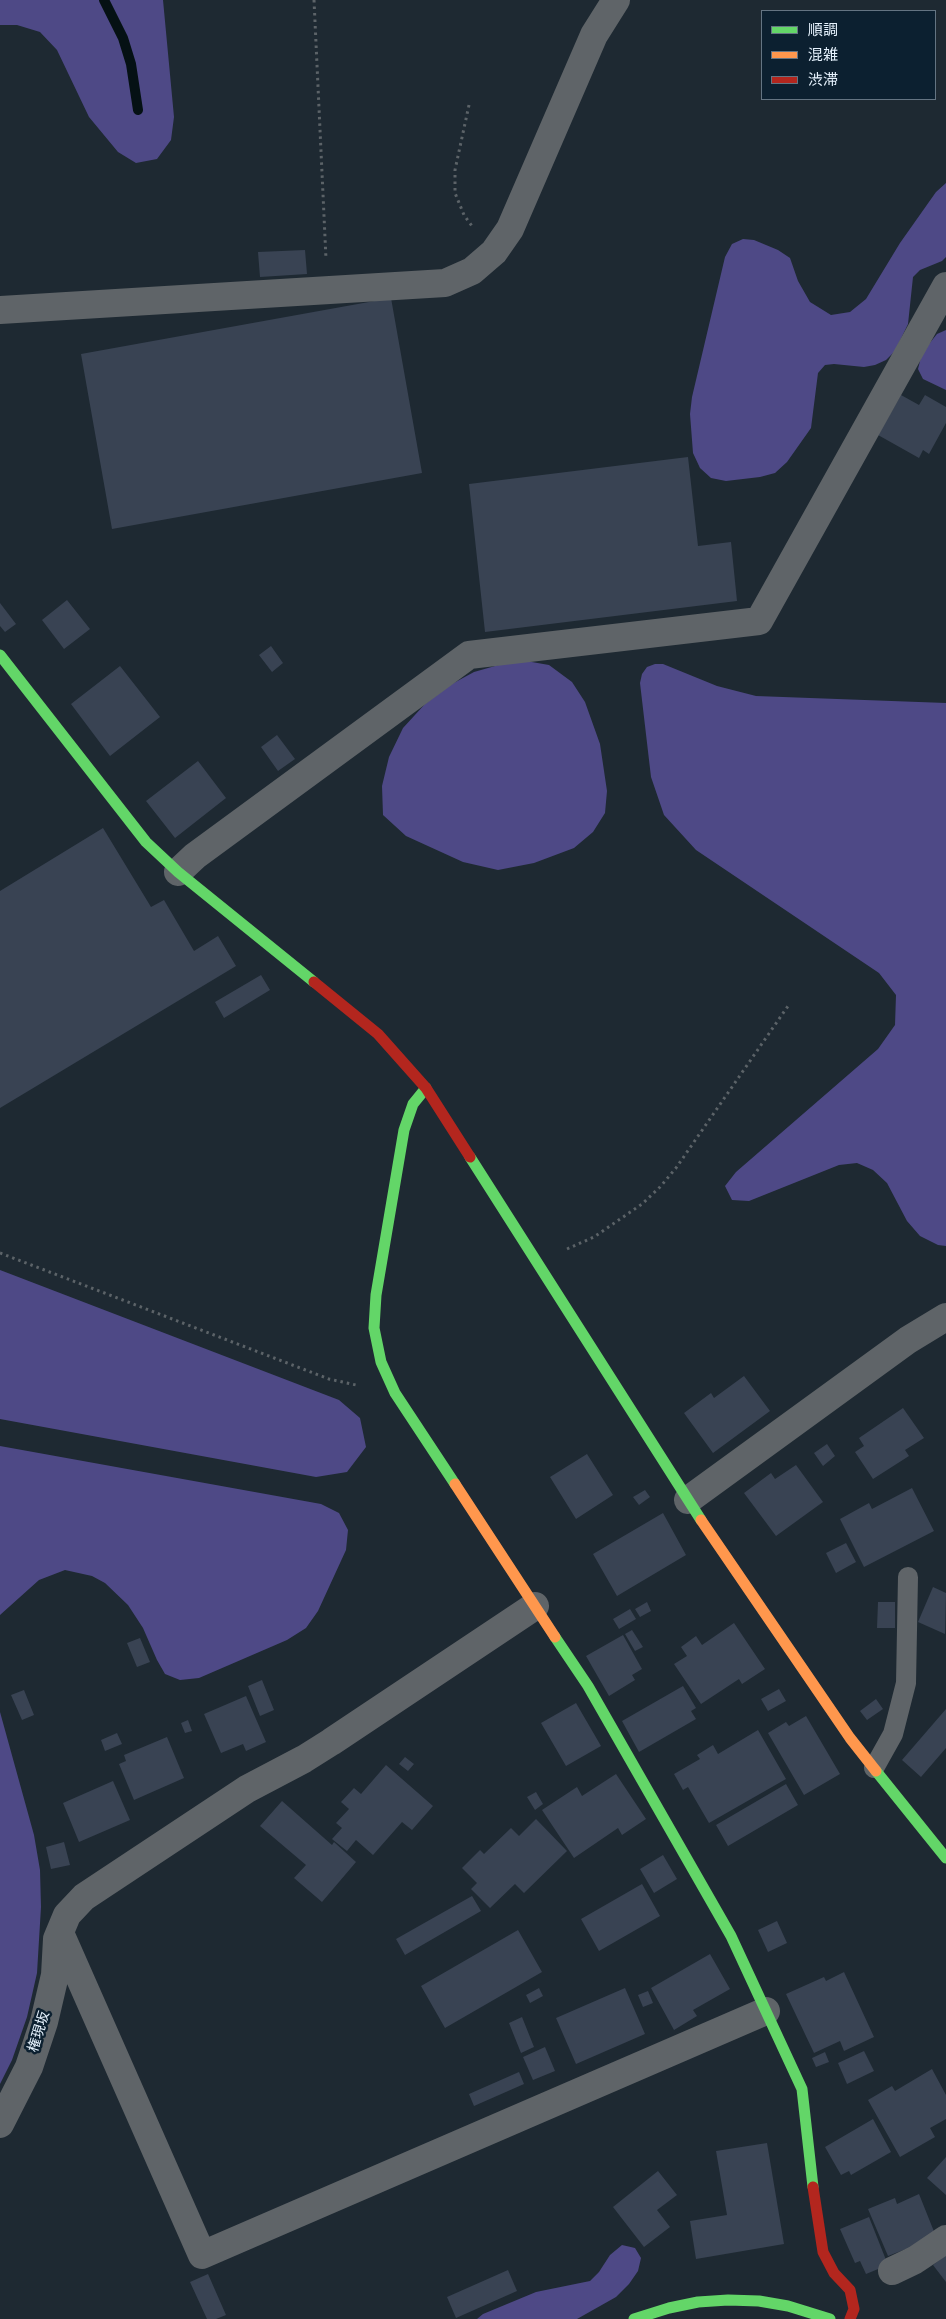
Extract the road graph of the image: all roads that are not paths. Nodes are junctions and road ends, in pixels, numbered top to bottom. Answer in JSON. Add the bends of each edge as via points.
{"nodes":[{"id":1,"x":616,"y":0,"type":"edge"},
{"id":2,"x":946,"y":286,"type":"edge"},
{"id":3,"x":0,"y":310,"type":"edge"},
{"id":4,"x":0,"y":655,"type":"edge"},
{"id":5,"x":178,"y":872,"type":"junction"},
{"id":6,"x":426,"y":1088,"type":"junction"},
{"id":7,"x":946,"y":1317,"type":"edge"},
{"id":8,"x":688,"y":1500,"type":"junction"},
{"id":9,"x":908,"y":1577,"type":"dead end"},
{"id":10,"x":535,"y":1606,"type":"junction"},
{"id":11,"x":874,"y":1768,"type":"junction"},
{"id":12,"x":946,"y":1858,"type":"edge"},
{"id":13,"x":60,"y":1933,"type":"junction"},
{"id":14,"x":766,"y":2011,"type":"junction"},
{"id":15,"x":0,"y":2124,"type":"edge"},
{"id":16,"x":946,"y":2239,"type":"edge"},
{"id":17,"x":892,"y":2271,"type":"dead end"},
{"id":18,"x":821,"y":2317,"type":"edge"},
{"id":19,"x":634,"y":2319,"type":"edge"},
{"id":20,"x":850,"y":2319,"type":"edge"}],
"edges":[{"from":1,"to":3,"type":"street","via":[[594,35],[510,228],[494,252],[472,271],[445,283]]},
{"from":2,"to":5,"type":"street","via":[[759,620],[469,655],[195,856]]},
{"from":4,"to":5,"type":"street","via":[[123,814],[146,842]]},
{"from":5,"to":6,"type":"street","via":[[378,1034]]},
{"from":6,"to":8,"type":"street"},
{"from":6,"to":10,"type":"street","via":[[413,1104],[404,1130],[376,1294],[374,1328],[381,1362],[394,1393]]},
{"from":7,"to":8,"type":"street","via":[[908,1340]]},
{"from":8,"to":11,"type":"street","via":[[831,1712]]},
{"from":9,"to":11,"type":"lane","via":[[906,1684],[893,1734]]},
{"from":10,"to":13,"type":"street","name":"権現坂","via":[[331,1742],[247,1788],[84,1897],[67,1915]]},
{"from":10,"to":14,"type":"street","via":[[588,1686],[731,1936]]},
{"from":11,"to":12,"type":"street"},
{"from":13,"to":14,"type":"street","via":[[202,2255]]},
{"from":13,"to":15,"type":"street","name":"権現坂","via":[[55,1975],[44,2022],[29,2067]]},
{"from":14,"to":20,"type":"street","via":[[802,2089],[818,2229],[823,2252],[834,2273],[850,2290],[854,2309]]},
{"from":16,"to":17,"type":"street"},
{"from":18,"to":19,"type":"street","via":[[758,2301],[728,2300],[676,2306]]}]}
